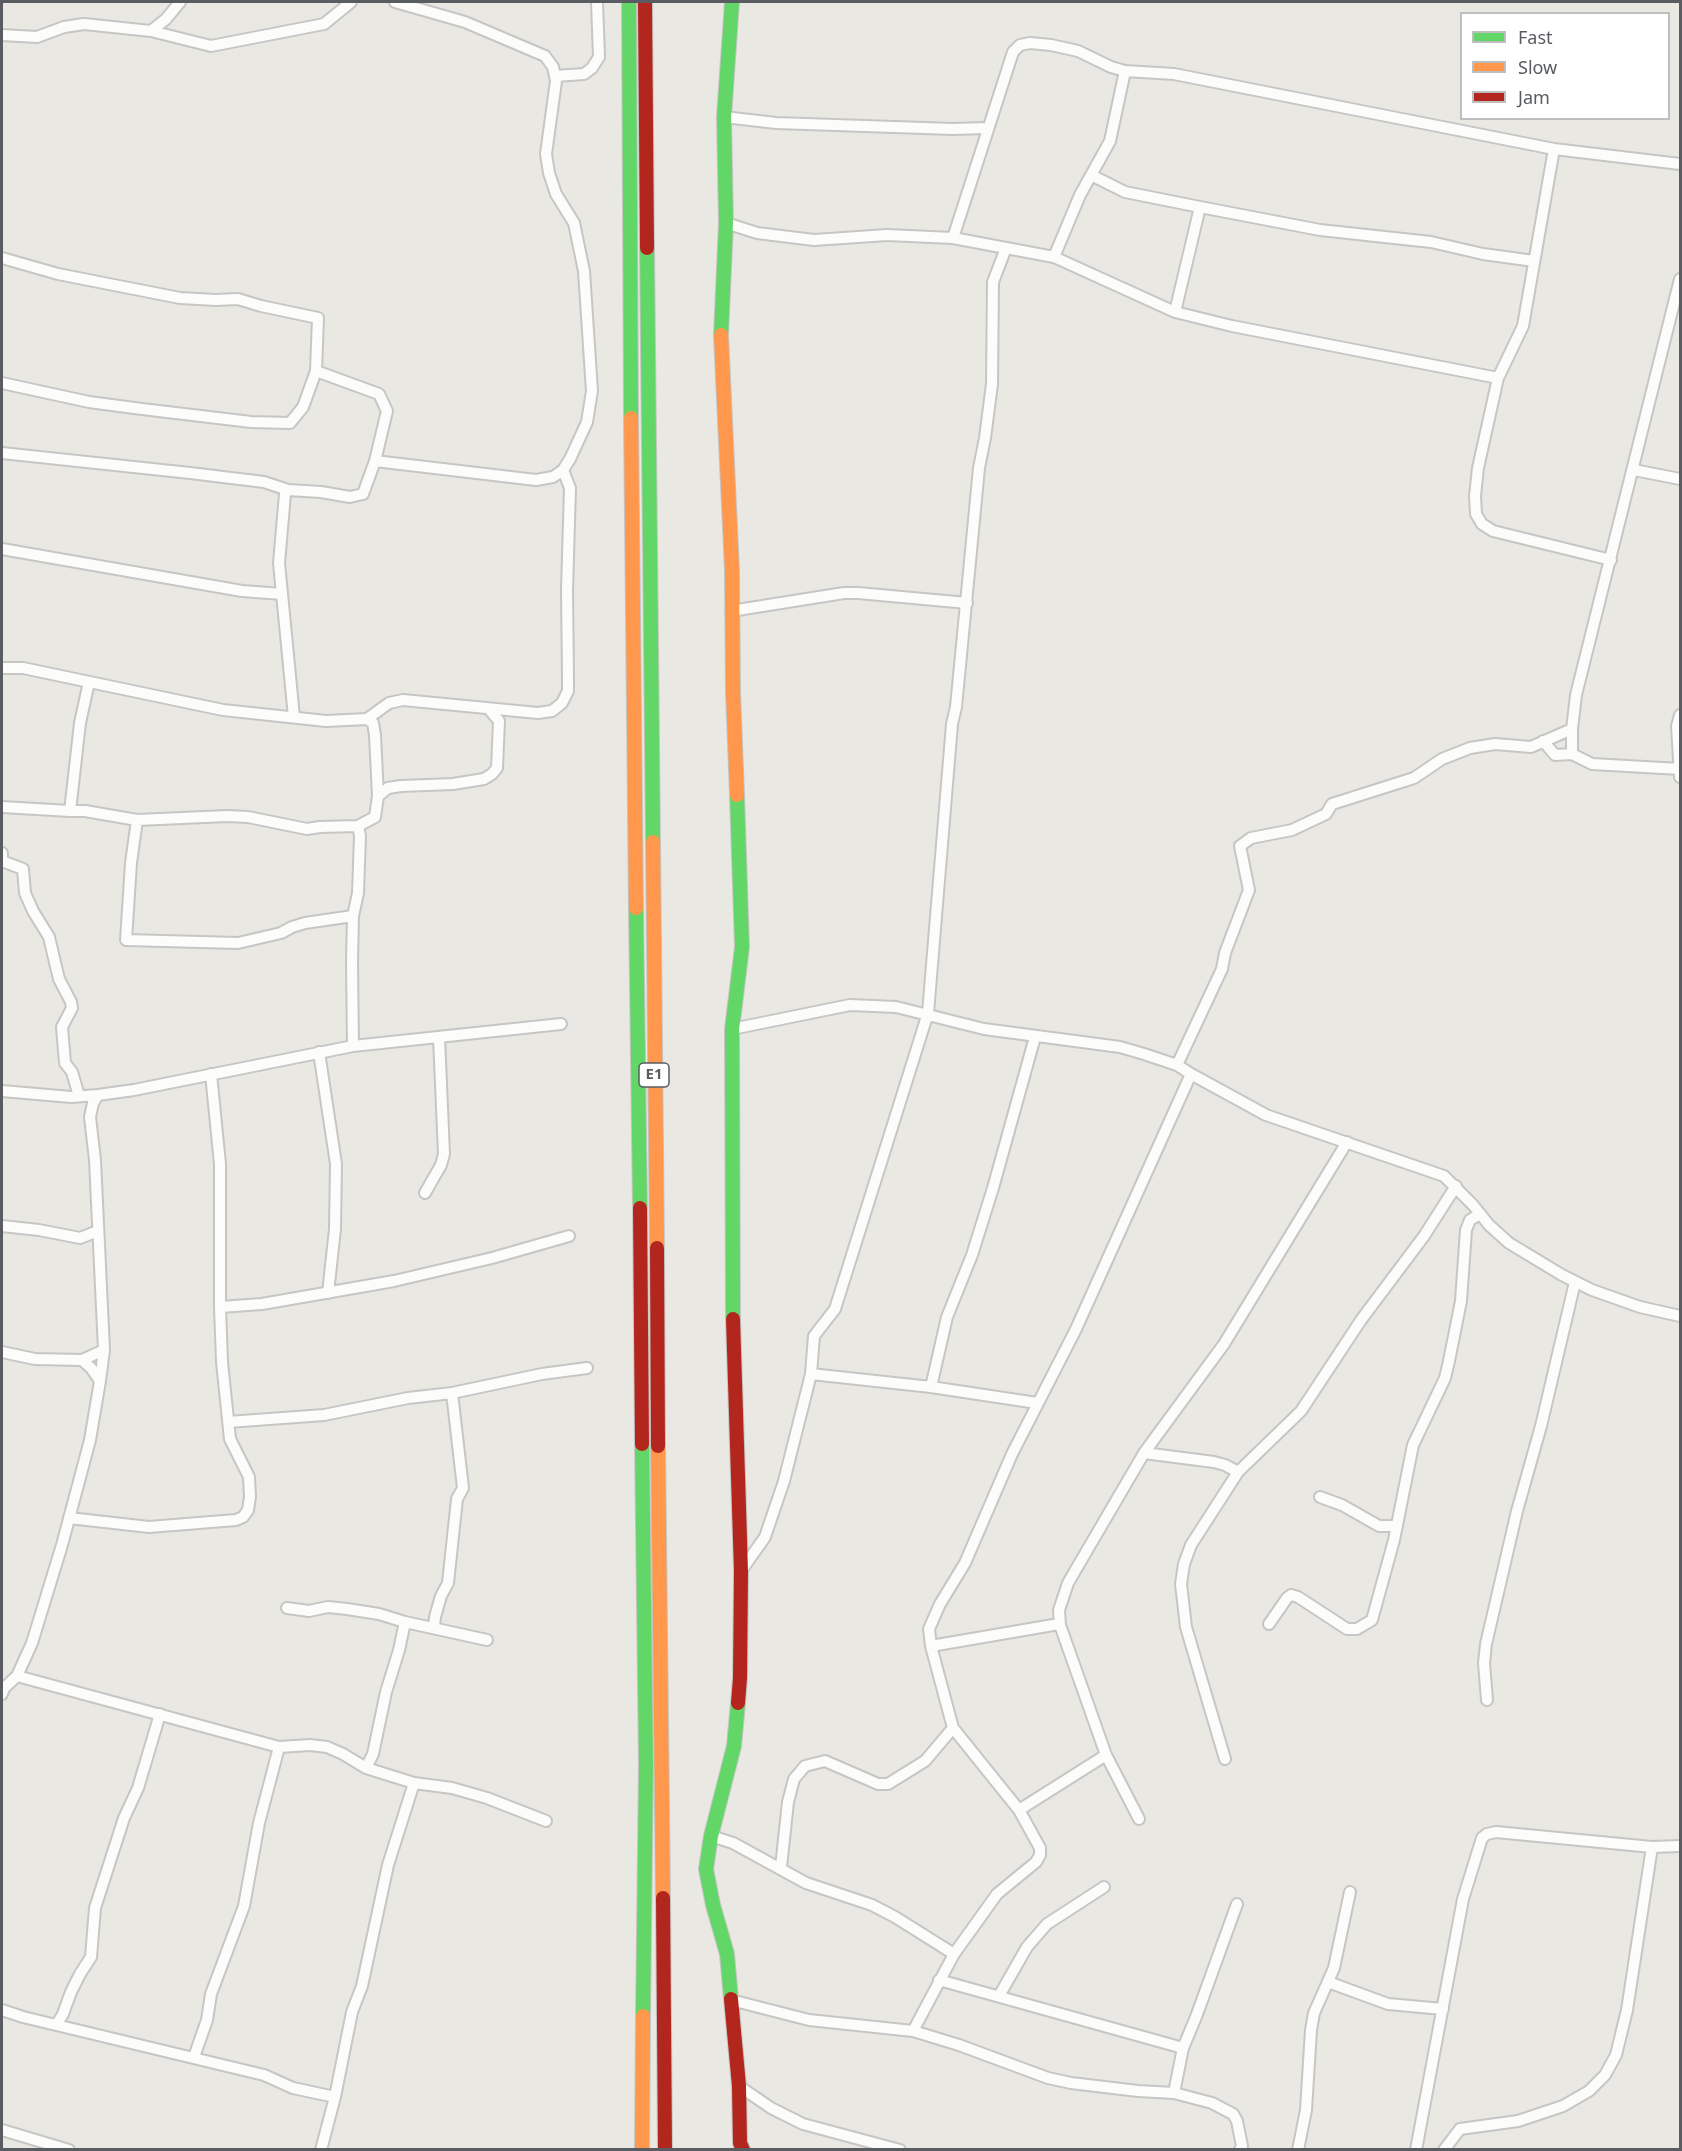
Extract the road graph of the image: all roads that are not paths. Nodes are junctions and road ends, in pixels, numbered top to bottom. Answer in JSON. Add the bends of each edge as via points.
{"nodes":[{"id":1,"x":180,"y":2,"type":"edge"},
{"id":2,"x":351,"y":2,"type":"edge"},
{"id":3,"x":395,"y":2,"type":"edge"},
{"id":4,"x":597,"y":2,"type":"edge"},
{"id":5,"x":629,"y":2,"type":"edge"},
{"id":6,"x":645,"y":2,"type":"edge"},
{"id":7,"x":732,"y":2,"type":"edge"},
{"id":8,"x":151,"y":30,"type":"junction"},
{"id":9,"x":2,"y":35,"type":"edge"},
{"id":10,"x":1125,"y":71,"type":"junction"},
{"id":11,"x":555,"y":76,"type":"junction"},
{"id":12,"x":724,"y":117,"type":"junction"},
{"id":13,"x":987,"y":128,"type":"junction"},
{"id":14,"x":1554,"y":149,"type":"junction"},
{"id":15,"x":1680,"y":164,"type":"edge"},
{"id":16,"x":1091,"y":175,"type":"junction"},
{"id":17,"x":1200,"y":207,"type":"junction"},
{"id":18,"x":726,"y":223,"type":"junction"},
{"id":19,"x":953,"y":238,"type":"junction"},
{"id":20,"x":1006,"y":248,"type":"junction"},
{"id":21,"x":1054,"y":257,"type":"junction"},
{"id":22,"x":2,"y":258,"type":"edge"},
{"id":23,"x":1534,"y":261,"type":"junction"},
{"id":24,"x":1680,"y":279,"type":"edge"},
{"id":25,"x":1175,"y":312,"type":"junction"},
{"id":26,"x":316,"y":371,"type":"junction"},
{"id":27,"x":1498,"y":378,"type":"junction"},
{"id":28,"x":2,"y":383,"type":"edge"},
{"id":29,"x":2,"y":453,"type":"edge"},
{"id":30,"x":375,"y":461,"type":"junction"},
{"id":31,"x":563,"y":470,"type":"junction"},
{"id":32,"x":1634,"y":470,"type":"junction"},
{"id":33,"x":1680,"y":479,"type":"edge"},
{"id":34,"x":288,"y":490,"type":"junction"},
{"id":35,"x":2,"y":549,"type":"edge"},
{"id":36,"x":1611,"y":560,"type":"junction"},
{"id":37,"x":282,"y":594,"type":"junction"},
{"id":38,"x":967,"y":603,"type":"junction"},
{"id":39,"x":731,"y":611,"type":"junction"},
{"id":40,"x":2,"y":668,"type":"edge"},
{"id":41,"x":89,"y":682,"type":"junction"},
{"id":42,"x":488,"y":708,"type":"junction"},
{"id":43,"x":1680,"y":715,"type":"edge"},
{"id":44,"x":294,"y":717,"type":"junction"},
{"id":45,"x":367,"y":720,"type":"junction"},
{"id":46,"x":1572,"y":729,"type":"junction"},
{"id":47,"x":1543,"y":741,"type":"junction"},
{"id":48,"x":1572,"y":754,"type":"junction"},
{"id":49,"x":1680,"y":769,"type":"edge"},
{"id":50,"x":1680,"y":777,"type":"edge"},
{"id":51,"x":378,"y":796,"type":"junction"},
{"id":52,"x":2,"y":807,"type":"edge"},
{"id":53,"x":70,"y":811,"type":"junction"},
{"id":54,"x":137,"y":820,"type":"junction"},
{"id":55,"x":358,"y":826,"type":"junction"},
{"id":56,"x":2,"y":853,"type":"edge"},
{"id":57,"x":353,"y":916,"type":"junction"},
{"id":58,"x":928,"y":1014,"type":"junction"},
{"id":59,"x":561,"y":1024,"type":"dead end"},
{"id":60,"x":732,"y":1029,"type":"junction"},
{"id":61,"x":439,"y":1037,"type":"junction"},
{"id":62,"x":1035,"y":1037,"type":"junction"},
{"id":63,"x":353,"y":1046,"type":"junction"},
{"id":64,"x":319,"y":1052,"type":"junction"},
{"id":65,"x":1177,"y":1065,"type":"junction"},
{"id":66,"x":211,"y":1074,"type":"junction"},
{"id":67,"x":1191,"y":1074,"type":"junction"},
{"id":68,"x":2,"y":1091,"type":"edge"},
{"id":69,"x":98,"y":1095,"type":"junction"},
{"id":70,"x":75,"y":1096,"type":"junction"},
{"id":71,"x":90,"y":1117,"type":"junction"},
{"id":72,"x":1347,"y":1142,"type":"junction"},
{"id":73,"x":1456,"y":1186,"type":"junction"},
{"id":74,"x":425,"y":1193,"type":"dead end"},
{"id":75,"x":1480,"y":1214,"type":"junction"},
{"id":76,"x":2,"y":1226,"type":"edge"},
{"id":77,"x":98,"y":1231,"type":"junction"},
{"id":78,"x":569,"y":1236,"type":"dead end"},
{"id":79,"x":80,"y":1238,"type":"junction"},
{"id":80,"x":100,"y":1258,"type":"junction"},
{"id":81,"x":1575,"y":1282,"type":"junction"},
{"id":82,"x":328,"y":1293,"type":"junction"},
{"id":83,"x":220,"y":1306,"type":"junction"},
{"id":84,"x":1680,"y":1316,"type":"edge"},
{"id":85,"x":104,"y":1350,"type":"junction"},
{"id":86,"x":2,"y":1352,"type":"edge"},
{"id":87,"x":82,"y":1360,"type":"junction"},
{"id":88,"x":587,"y":1368,"type":"dead end"},
{"id":89,"x":811,"y":1374,"type":"junction"},
{"id":90,"x":100,"y":1381,"type":"junction"},
{"id":91,"x":931,"y":1387,"type":"junction"},
{"id":92,"x":452,"y":1393,"type":"junction"},
{"id":93,"x":1037,"y":1403,"type":"junction"},
{"id":94,"x":228,"y":1422,"type":"junction"},
{"id":95,"x":1144,"y":1453,"type":"junction"},
{"id":96,"x":1238,"y":1472,"type":"junction"},
{"id":97,"x":1320,"y":1497,"type":"dead end"},
{"id":98,"x":69,"y":1518,"type":"junction"},
{"id":99,"x":1397,"y":1526,"type":"junction"},
{"id":100,"x":741,"y":1571,"type":"junction"},
{"id":101,"x":287,"y":1608,"type":"dead end"},
{"id":102,"x":405,"y":1622,"type":"junction"},
{"id":103,"x":1059,"y":1624,"type":"junction"},
{"id":104,"x":1269,"y":1624,"type":"dead end"},
{"id":105,"x":434,"y":1627,"type":"junction"},
{"id":106,"x":487,"y":1640,"type":"dead end"},
{"id":107,"x":931,"y":1646,"type":"junction"},
{"id":108,"x":17,"y":1676,"type":"junction"},
{"id":109,"x":2,"y":1694,"type":"edge"},
{"id":110,"x":1487,"y":1700,"type":"dead end"},
{"id":111,"x":160,"y":1714,"type":"junction"},
{"id":112,"x":953,"y":1728,"type":"junction"},
{"id":113,"x":279,"y":1747,"type":"junction"},
{"id":114,"x":1106,"y":1755,"type":"junction"},
{"id":115,"x":1225,"y":1759,"type":"dead end"},
{"id":116,"x":366,"y":1768,"type":"junction"},
{"id":117,"x":414,"y":1783,"type":"junction"},
{"id":118,"x":1019,"y":1810,"type":"junction"},
{"id":119,"x":1139,"y":1819,"type":"dead end"},
{"id":120,"x":546,"y":1821,"type":"dead end"},
{"id":121,"x":711,"y":1836,"type":"junction"},
{"id":122,"x":1680,"y":1846,"type":"edge"},
{"id":123,"x":1652,"y":1847,"type":"junction"},
{"id":124,"x":781,"y":1868,"type":"junction"},
{"id":125,"x":1104,"y":1887,"type":"dead end"},
{"id":126,"x":1350,"y":1892,"type":"dead end"},
{"id":127,"x":1237,"y":1904,"type":"dead end"},
{"id":128,"x":954,"y":1954,"type":"junction"},
{"id":129,"x":939,"y":1980,"type":"junction"},
{"id":130,"x":1328,"y":1982,"type":"junction"},
{"id":131,"x":999,"y":1996,"type":"junction"},
{"id":132,"x":730,"y":2000,"type":"junction"},
{"id":133,"x":1443,"y":2009,"type":"junction"},
{"id":134,"x":2,"y":2010,"type":"edge"},
{"id":135,"x":57,"y":2024,"type":"junction"},
{"id":136,"x":913,"y":2031,"type":"junction"},
{"id":137,"x":1183,"y":2048,"type":"junction"},
{"id":138,"x":194,"y":2057,"type":"junction"},
{"id":139,"x":739,"y":2086,"type":"junction"},
{"id":140,"x":1174,"y":2093,"type":"junction"},
{"id":141,"x":335,"y":2097,"type":"junction"},
{"id":142,"x":2,"y":2130,"type":"edge"},
{"id":143,"x":69,"y":2150,"type":"edge"},
{"id":144,"x":321,"y":2150,"type":"edge"},
{"id":145,"x":642,"y":2150,"type":"edge"},
{"id":146,"x":665,"y":2150,"type":"edge"},
{"id":147,"x":743,"y":2150,"type":"edge"},
{"id":148,"x":900,"y":2150,"type":"edge"},
{"id":149,"x":1240,"y":2150,"type":"edge"},
{"id":150,"x":1298,"y":2150,"type":"edge"},
{"id":151,"x":1416,"y":2150,"type":"edge"},
{"id":152,"x":1444,"y":2150,"type":"edge"}],
"edges":[{"from":1,"to":8,"type":"street"},
{"from":2,"to":8,"type":"street","via":[[324,24],[223,45],[211,46]]},
{"from":3,"to":11,"type":"street","via":[[465,22],[545,56]]},
{"from":4,"to":11,"type":"street","via":[[599,57],[584,74]]},
{"from":5,"to":145,"type":"main road","number":"E1","via":[[646,1765]]},
{"from":6,"to":146,"type":"main road","number":"E1"},
{"from":7,"to":12,"type":"main road"},
{"from":8,"to":9,"type":"street","via":[[84,24],[30,38]]},
{"from":10,"to":13,"type":"street","via":[[1078,51],[1051,45],[1020,45],[1013,52]]},
{"from":10,"to":14,"type":"street","via":[[1174,74]]},
{"from":10,"to":16,"type":"street","via":[[1110,141]]},
{"from":11,"to":31,"type":"street","via":[[546,153],[556,194],[574,223],[582,261],[592,391],[587,422]]},
{"from":12,"to":13,"type":"street","via":[[776,123]]},
{"from":12,"to":18,"type":"main road"},
{"from":13,"to":19,"type":"street"},
{"from":14,"to":15,"type":"street"},
{"from":14,"to":23,"type":"street"},
{"from":16,"to":17,"type":"street","via":[[1125,192]]},
{"from":16,"to":21,"type":"street"},
{"from":17,"to":23,"type":"street","via":[[1320,230],[1431,242]]},
{"from":17,"to":25,"type":"street"},
{"from":18,"to":19,"type":"street","via":[[757,233],[814,240],[887,235]]},
{"from":18,"to":39,"type":"main road","via":[[721,345]]},
{"from":19,"to":20,"type":"street"},
{"from":20,"to":21,"type":"street"},
{"from":20,"to":38,"type":"street","via":[[993,282],[992,384],[979,468]]},
{"from":21,"to":25,"type":"street"},
{"from":22,"to":26,"type":"street","via":[[58,274],[180,298],[238,299],[318,318]]},
{"from":23,"to":27,"type":"street","via":[[1523,326]]},
{"from":24,"to":32,"type":"street"},
{"from":25,"to":27,"type":"street"},
{"from":26,"to":28,"type":"street","via":[[303,407],[290,423],[251,422],[89,402]]},
{"from":26,"to":30,"type":"street","via":[[379,394],[387,411]]},
{"from":27,"to":36,"type":"street","via":[[1478,468],[1476,514],[1482,524],[1493,531]]},
{"from":29,"to":34,"type":"street","via":[[264,482]]},
{"from":30,"to":31,"type":"street","via":[[536,480],[553,477]]},
{"from":30,"to":34,"type":"street","via":[[363,494]]},
{"from":31,"to":42,"type":"street","via":[[570,488],[568,691],[552,711]]},
{"from":32,"to":33,"type":"street"},
{"from":32,"to":36,"type":"street"},
{"from":34,"to":37,"type":"street","via":[[280,528]]},
{"from":35,"to":37,"type":"street","via":[[242,591]]},
{"from":36,"to":46,"type":"street","via":[[1576,695]]},
{"from":37,"to":44,"type":"street"},
{"from":38,"to":39,"type":"street","via":[[858,592]]},
{"from":38,"to":58,"type":"street","via":[[951,734]]},
{"from":39,"to":60,"type":"main road","via":[[742,947]]},
{"from":40,"to":41,"type":"street","via":[[22,668]]},
{"from":41,"to":44,"type":"street","via":[[223,710]]},
{"from":41,"to":53,"type":"street"},
{"from":42,"to":45,"type":"street","via":[[403,700],[388,703]]},
{"from":42,"to":51,"type":"street","via":[[499,721],[497,768],[492,774],[453,784],[388,788]]},
{"from":43,"to":49,"type":"street"},
{"from":44,"to":45,"type":"street"},
{"from":45,"to":51,"type":"street","via":[[373,723],[375,735]]},
{"from":46,"to":47,"type":"street"},
{"from":46,"to":48,"type":"street"},
{"from":47,"to":48,"type":"street","via":[[1555,755]]},
{"from":47,"to":65,"type":"street","via":[[1531,747],[1495,744],[1470,748],[1442,759],[1414,778],[1332,804],[1326,814],[1292,830],[1251,838],[1240,846],[1249,890],[1222,969]]},
{"from":48,"to":49,"type":"street","via":[[1593,764]]},
{"from":49,"to":50,"type":"street"},
{"from":51,"to":55,"type":"street","via":[[375,817]]},
{"from":52,"to":53,"type":"street"},
{"from":53,"to":54,"type":"street"},
{"from":54,"to":55,"type":"street","via":[[227,816],[307,829]]},
{"from":54,"to":57,"type":"street","via":[[126,940],[238,943],[305,923]]},
{"from":55,"to":57,"type":"street","via":[[358,893]]},
{"from":56,"to":70,"type":"street","via":[[2,861],[23,869],[26,893],[49,937],[59,979],[72,1008],[62,1027],[65,1063],[72,1072]]},
{"from":57,"to":63,"type":"street"},
{"from":58,"to":60,"type":"street","via":[[896,1007],[850,1005]]},
{"from":58,"to":62,"type":"street"},
{"from":58,"to":89,"type":"street","via":[[835,1309],[814,1336]]},
{"from":59,"to":61,"type":"street"},
{"from":60,"to":100,"type":"main road","via":[[732,1281]]},
{"from":61,"to":63,"type":"street"},
{"from":61,"to":74,"type":"street","via":[[444,1154]]},
{"from":62,"to":65,"type":"street","via":[[1120,1047]]},
{"from":62,"to":91,"type":"street","via":[[972,1255],[947,1317]]},
{"from":63,"to":64,"type":"street"},
{"from":64,"to":66,"type":"street"},
{"from":64,"to":82,"type":"street","via":[[336,1164],[335,1229]]},
{"from":65,"to":67,"type":"street"},
{"from":66,"to":69,"type":"street"},
{"from":66,"to":83,"type":"street","via":[[220,1164]]},
{"from":67,"to":72,"type":"street","via":[[1266,1115]]},
{"from":67,"to":93,"type":"street","via":[[1076,1329]]},
{"from":68,"to":70,"type":"street"},
{"from":69,"to":70,"type":"street"},
{"from":69,"to":71,"type":"street"},
{"from":70,"to":71,"type":"street"},
{"from":71,"to":77,"type":"street"},
{"from":72,"to":73,"type":"street","via":[[1444,1176]]},
{"from":72,"to":95,"type":"street","via":[[1224,1344]]},
{"from":73,"to":75,"type":"street"},
{"from":73,"to":96,"type":"street","via":[[1301,1411]]},
{"from":75,"to":81,"type":"street","via":[[1509,1243]]},
{"from":75,"to":99,"type":"street","via":[[1470,1220],[1466,1230],[1461,1301],[1449,1361],[1445,1378],[1413,1445]]},
{"from":76,"to":79,"type":"street"},
{"from":77,"to":79,"type":"street"},
{"from":77,"to":80,"type":"street"},
{"from":78,"to":82,"type":"street","via":[[481,1261]]},
{"from":79,"to":80,"type":"street"},
{"from":80,"to":85,"type":"street"},
{"from":81,"to":84,"type":"street","via":[[1640,1307]]},
{"from":81,"to":110,"type":"street","via":[[1486,1644]]},
{"from":82,"to":83,"type":"street","via":[[262,1304]]},
{"from":83,"to":94,"type":"street"},
{"from":85,"to":87,"type":"street"},
{"from":85,"to":90,"type":"street"},
{"from":86,"to":87,"type":"street","via":[[35,1359]]},
{"from":87,"to":90,"type":"street"},
{"from":88,"to":92,"type":"street"},
{"from":89,"to":91,"type":"street"},
{"from":89,"to":100,"type":"street","via":[[784,1482],[765,1537]]},
{"from":90,"to":98,"type":"street","via":[[90,1440]]},
{"from":91,"to":93,"type":"street"},
{"from":92,"to":94,"type":"street","via":[[324,1415]]},
{"from":92,"to":105,"type":"street","via":[[463,1488],[457,1499],[448,1583]]},
{"from":93,"to":107,"type":"street","via":[[965,1563],[933,1618],[929,1629]]},
{"from":94,"to":98,"type":"street","via":[[230,1439],[249,1477],[250,1497],[243,1517],[150,1527]]},
{"from":95,"to":96,"type":"street","via":[[1214,1462]]},
{"from":95,"to":103,"type":"street","via":[[1068,1583],[1059,1610]]},
{"from":96,"to":115,"type":"street","via":[[1191,1545],[1181,1584],[1186,1627]]},
{"from":97,"to":99,"type":"street","via":[[1342,1504],[1379,1526]]},
{"from":98,"to":108,"type":"street","via":[[32,1643]]},
{"from":99,"to":104,"type":"street","via":[[1372,1620],[1365,1627],[1347,1629],[1292,1595]]},
{"from":100,"to":121,"type":"main road","via":[[740,1678],[734,1746]]},
{"from":101,"to":102,"type":"street","via":[[347,1609]]},
{"from":102,"to":105,"type":"street"},
{"from":102,"to":116,"type":"street","via":[[373,1754]]},
{"from":103,"to":107,"type":"street"},
{"from":103,"to":114,"type":"street"},
{"from":105,"to":106,"type":"street"},
{"from":107,"to":112,"type":"street"},
{"from":108,"to":109,"type":"street"},
{"from":108,"to":111,"type":"street"},
{"from":111,"to":113,"type":"street"},
{"from":111,"to":135,"type":"street","via":[[95,1908],[92,1957],[70,1992]]},
{"from":112,"to":118,"type":"street"},
{"from":112,"to":124,"type":"street","via":[[925,1761],[888,1784],[878,1784],[825,1761],[805,1766],[794,1779],[788,1802]]},
{"from":113,"to":116,"type":"street","via":[[327,1748]]},
{"from":113,"to":138,"type":"street","via":[[259,1823],[244,1906],[211,1994]]},
{"from":114,"to":118,"type":"street"},
{"from":114,"to":119,"type":"street"},
{"from":116,"to":117,"type":"street"},
{"from":117,"to":120,"type":"street","via":[[487,1798]]},
{"from":117,"to":141,"type":"street","via":[[388,1865]]},
{"from":118,"to":128,"type":"street","via":[[1040,1855],[997,1894]]},
{"from":121,"to":124,"type":"street"},
{"from":121,"to":132,"type":"main road","via":[[706,1869],[727,1954]]},
{"from":122,"to":123,"type":"street"},
{"from":123,"to":133,"type":"street","via":[[1487,1834],[1479,1844],[1463,1899]]},
{"from":123,"to":152,"type":"street","via":[[1627,2010],[1616,2055],[1605,2075],[1589,2091],[1563,2106],[1518,2121],[1460,2129]]},
{"from":124,"to":128,"type":"street","via":[[806,1883],[872,1905]]},
{"from":125,"to":131,"type":"street","via":[[1047,1924],[1027,1947]]},
{"from":126,"to":130,"type":"street"},
{"from":127,"to":137,"type":"street"},
{"from":128,"to":129,"type":"street"},
{"from":129,"to":131,"type":"street"},
{"from":129,"to":136,"type":"street"},
{"from":130,"to":133,"type":"street","via":[[1388,2004]]},
{"from":130,"to":150,"type":"street","via":[[1314,2013],[1306,2110]]},
{"from":131,"to":137,"type":"street"},
{"from":132,"to":136,"type":"street","via":[[809,2020]]},
{"from":132,"to":139,"type":"main road"},
{"from":133,"to":151,"type":"street"},
{"from":134,"to":135,"type":"street"},
{"from":135,"to":138,"type":"street"},
{"from":136,"to":140,"type":"street","via":[[1048,2078]]},
{"from":137,"to":140,"type":"street"},
{"from":138,"to":141,"type":"street"},
{"from":139,"to":147,"type":"main road"},
{"from":139,"to":148,"type":"street","via":[[803,2124]]},
{"from":140,"to":149,"type":"street","via":[[1212,2103],[1233,2114]]},
{"from":141,"to":144,"type":"street"},
{"from":142,"to":143,"type":"street"}]}
